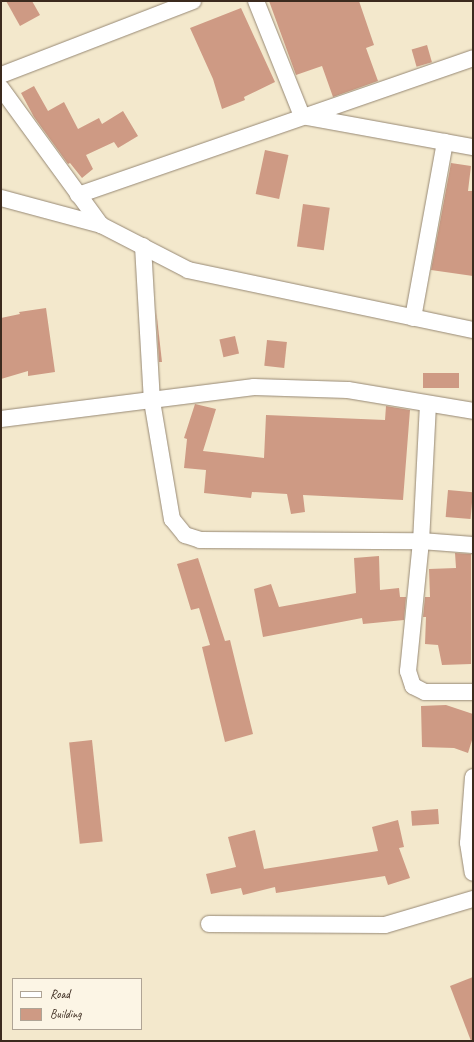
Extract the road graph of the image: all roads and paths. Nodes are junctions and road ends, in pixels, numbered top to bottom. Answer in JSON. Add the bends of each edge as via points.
{"nodes":[{"id":1,"x":193,"y":1,"type":"edge"},
{"id":2,"x":256,"y":1,"type":"edge"},
{"id":3,"x":473,"y":58,"type":"edge"},
{"id":4,"x":1,"y":75,"type":"edge"},
{"id":5,"x":1,"y":88,"type":"edge"},
{"id":6,"x":302,"y":116,"type":"junction"},
{"id":7,"x":444,"y":142,"type":"junction"},
{"id":8,"x":473,"y":147,"type":"edge"},
{"id":9,"x":78,"y":195,"type":"junction"},
{"id":10,"x":1,"y":198,"type":"edge"},
{"id":11,"x":101,"y":225,"type":"junction"},
{"id":12,"x":143,"y":246,"type":"junction"},
{"id":13,"x":413,"y":318,"type":"junction"},
{"id":14,"x":473,"y":330,"type":"edge"},
{"id":15,"x":152,"y":401,"type":"junction"},
{"id":16,"x":428,"y":404,"type":"junction"},
{"id":17,"x":473,"y":411,"type":"edge"},
{"id":18,"x":1,"y":419,"type":"edge"},
{"id":19,"x":421,"y":541,"type":"junction"},
{"id":20,"x":473,"y":545,"type":"edge"},
{"id":21,"x":473,"y":692,"type":"edge"},
{"id":22,"x":473,"y":777,"type":"edge"},
{"id":23,"x":473,"y":873,"type":"edge"},
{"id":24,"x":473,"y":899,"type":"edge"},
{"id":25,"x":209,"y":924,"type":"dead end"}],
"edges":[{"from":1,"to":4,"type":"street"},
{"from":2,"to":6,"type":"street"},
{"from":3,"to":6,"type":"street"},
{"from":5,"to":9,"type":"street"},
{"from":6,"to":7,"type":"street"},
{"from":6,"to":9,"type":"street"},
{"from":7,"to":8,"type":"street"},
{"from":7,"to":13,"type":"street"},
{"from":9,"to":11,"type":"street"},
{"from":10,"to":11,"type":"street"},
{"from":11,"to":12,"type":"street"},
{"from":12,"to":13,"type":"street","via":[[188,270]]},
{"from":12,"to":15,"type":"street"},
{"from":13,"to":14,"type":"street"},
{"from":15,"to":16,"type":"street","via":[[254,387],[348,390]]},
{"from":15,"to":18,"type":"street"},
{"from":15,"to":19,"type":"street","via":[[172,519],[185,535],[200,540]]},
{"from":16,"to":17,"type":"street"},
{"from":16,"to":19,"type":"street"},
{"from":19,"to":20,"type":"street"},
{"from":19,"to":21,"type":"street","via":[[408,671],[410,678],[413,686],[425,692]]},
{"from":22,"to":23,"type":"street","via":[[468,843]]},
{"from":24,"to":25,"type":"street","via":[[385,925]]}]}
